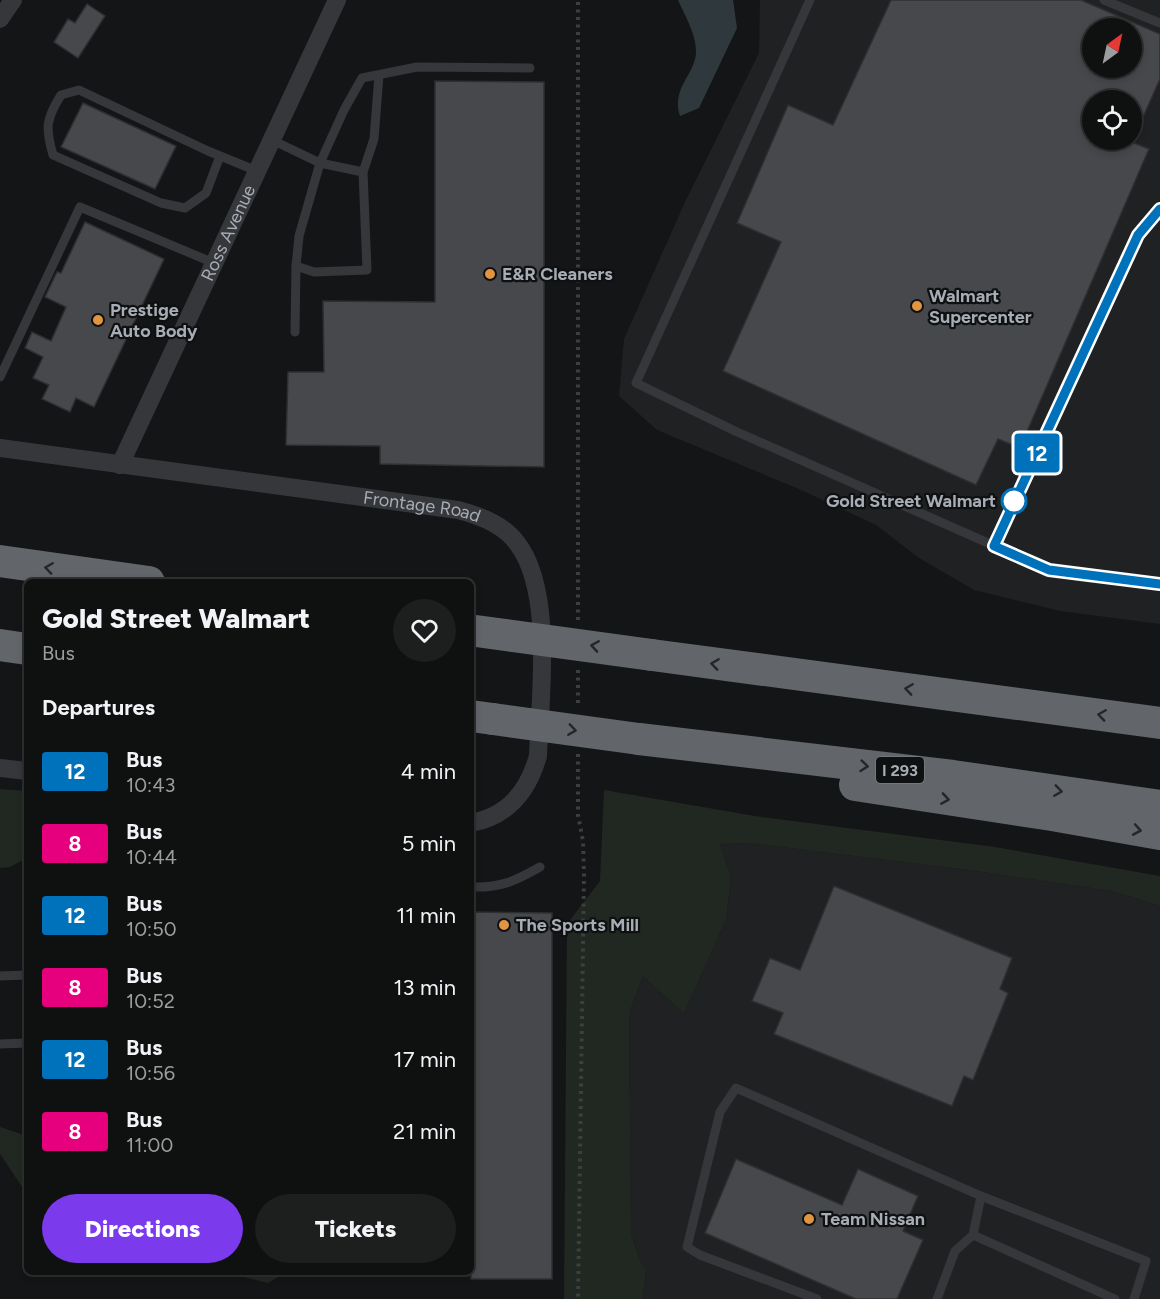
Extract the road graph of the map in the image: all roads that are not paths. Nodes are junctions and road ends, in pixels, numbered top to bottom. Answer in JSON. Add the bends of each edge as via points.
{"nodes":[{"id":1,"x":13,"y":0,"type":"edge"},
{"id":2,"x":337,"y":0,"type":"edge"},
{"id":3,"x":810,"y":0,"type":"edge"},
{"id":4,"x":1104,"y":0,"type":"edge"},
{"id":5,"x":0,"y":19,"type":"edge"},
{"id":6,"x":1160,"y":23,"type":"edge"},
{"id":7,"x":530,"y":68,"type":"dead end"},
{"id":8,"x":379,"y":75,"type":"junction"},
{"id":9,"x":272,"y":140,"type":"junction"},
{"id":10,"x":220,"y":156,"type":"junction"},
{"id":11,"x":320,"y":162,"type":"junction"},
{"id":12,"x":257,"y":171,"type":"junction"},
{"id":13,"x":363,"y":172,"type":"junction"},
{"id":14,"x":1160,"y":209,"type":"edge"},
{"id":15,"x":214,"y":263,"type":"junction"},
{"id":16,"x":296,"y":266,"type":"junction"},
{"id":17,"x":295,"y":332,"type":"dead end"},
{"id":18,"x":0,"y":377,"type":"edge"},
{"id":19,"x":0,"y":448,"type":"edge"},
{"id":20,"x":120,"y":465,"type":"junction"},
{"id":21,"x":994,"y":546,"type":"junction"},
{"id":22,"x":0,"y":561,"type":"edge"},
{"id":23,"x":128,"y":579,"type":"edge"},
{"id":24,"x":1160,"y":584,"type":"edge"},
{"id":25,"x":474,"y":631,"type":"edge"},
{"id":26,"x":0,"y":645,"type":"edge"},
{"id":27,"x":24,"y":649,"type":"edge"},
{"id":28,"x":482,"y":718,"type":"edge"},
{"id":29,"x":1160,"y":723,"type":"edge"},
{"id":30,"x":703,"y":747,"type":"junction"},
{"id":31,"x":0,"y":768,"type":"edge"},
{"id":32,"x":24,"y":771,"type":"edge"},
{"id":33,"x":1160,"y":806,"type":"edge"},
{"id":34,"x":474,"y":822,"type":"edge"},
{"id":35,"x":1160,"y":834,"type":"edge"},
{"id":36,"x":540,"y":867,"type":"dead end"},
{"id":37,"x":474,"y":887,"type":"edge"},
{"id":38,"x":24,"y":975,"type":"edge"},
{"id":39,"x":0,"y":976,"type":"edge"},
{"id":40,"x":24,"y":1043,"type":"edge"},
{"id":41,"x":0,"y":1044,"type":"edge"},
{"id":42,"x":981,"y":1196,"type":"junction"},
{"id":43,"x":974,"y":1236,"type":"junction"},
{"id":44,"x":817,"y":1299,"type":"edge"},
{"id":45,"x":937,"y":1299,"type":"edge"},
{"id":46,"x":1115,"y":1299,"type":"edge"},
{"id":47,"x":1134,"y":1299,"type":"edge"}],
"edges":[{"from":1,"to":5,"type":"street"},
{"from":2,"to":9,"type":"street","name":"Ross Avenue"},
{"from":3,"to":21,"type":"lane","via":[[636,383]]},
{"from":4,"to":6,"type":"lane"},
{"from":7,"to":8,"type":"lane","via":[[417,67]]},
{"from":8,"to":11,"type":"lane","via":[[362,78]]},
{"from":8,"to":13,"type":"lane","via":[[374,139]]},
{"from":9,"to":11,"type":"lane"},
{"from":9,"to":12,"type":"street","name":"Ross Avenue"},
{"from":10,"to":10,"type":"lane","via":[[79,90],[62,95],[50,112],[47,135],[53,155],[161,202],[185,208],[206,193]]},
{"from":10,"to":12,"type":"lane"},
{"from":11,"to":13,"type":"lane"},
{"from":11,"to":16,"type":"lane","via":[[299,236]]},
{"from":12,"to":15,"type":"street","name":"Ross Avenue"},
{"from":13,"to":16,"type":"lane","via":[[367,270],[314,272]]},
{"from":14,"to":21,"type":"lane","via":[[1138,235]]},
{"from":15,"to":18,"type":"lane","via":[[80,207]]},
{"from":15,"to":20,"type":"street","name":"Ross Avenue"},
{"from":16,"to":17,"type":"lane"},
{"from":19,"to":20,"type":"street","name":"Frontage Road"},
{"from":20,"to":34,"type":"street","name":"Frontage Road","via":[[458,510],[481,517],[516,540],[532,568],[539,604],[542,655],[538,756],[518,798],[501,813]]},
{"from":21,"to":24,"type":"lane","via":[[1049,570]]},
{"from":23,"to":22,"type":"highway","one_way":true},
{"from":29,"to":25,"type":"highway","one_way":true,"bridge":true},
{"from":26,"to":27,"type":"highway"},
{"from":28,"to":30,"type":"highway","number":"I 293","one_way":true,"bridge":true},
{"from":30,"to":33,"type":"highway","number":"I 293","one_way":true,"via":[[953,776]]},
{"from":30,"to":35,"type":"highway","one_way":true,"via":[[847,784]]},
{"from":31,"to":32,"type":"street"},
{"from":36,"to":37,"type":"lane","via":[[500,886]]},
{"from":38,"to":39,"type":"lane"},
{"from":40,"to":41,"type":"lane"},
{"from":42,"to":43,"type":"lane"},
{"from":42,"to":44,"type":"lane","via":[[736,1088],[720,1112],[687,1247]]},
{"from":42,"to":47,"type":"lane","via":[[1146,1261]]},
{"from":43,"to":45,"type":"lane","via":[[955,1251]]},
{"from":43,"to":46,"type":"lane"}]}
